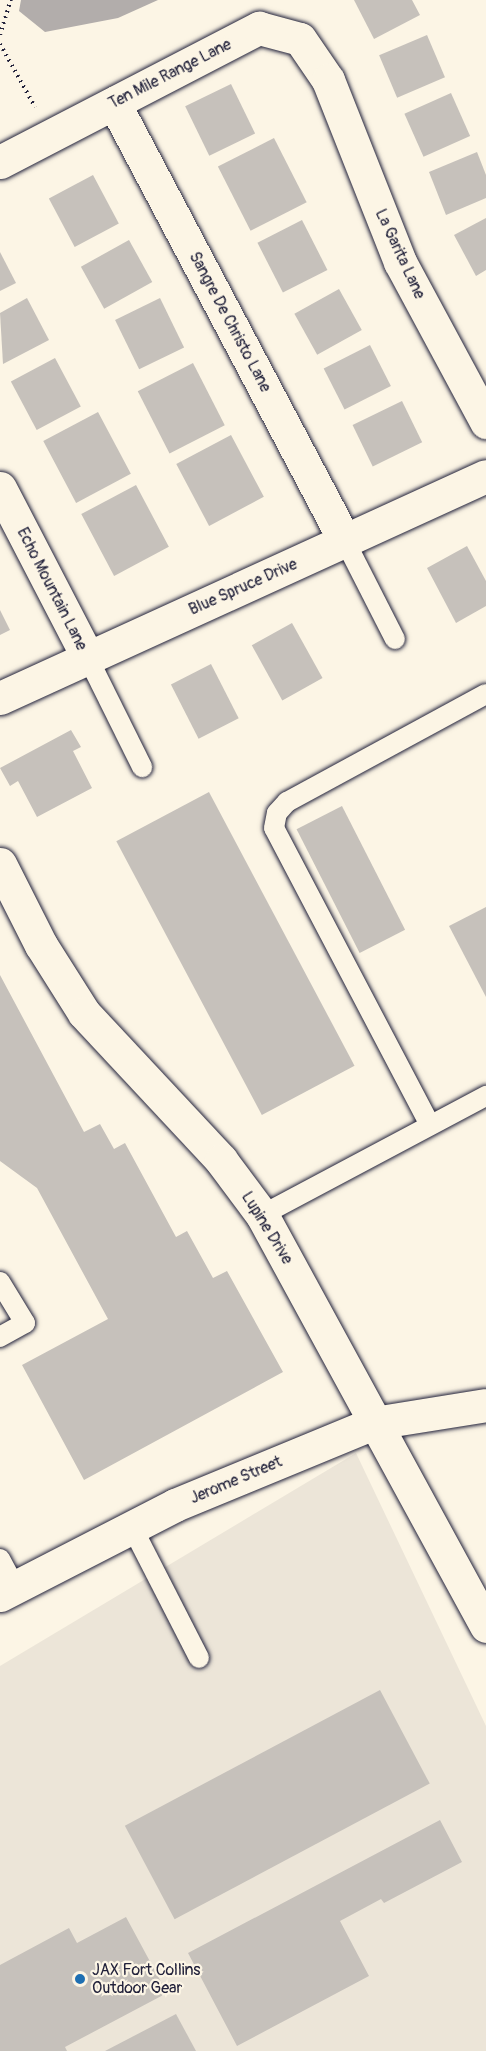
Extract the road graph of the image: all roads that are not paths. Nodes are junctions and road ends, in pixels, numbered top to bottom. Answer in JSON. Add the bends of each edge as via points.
{"nodes":[{"id":1,"x":328,"y":80,"type":"joint"},
{"id":2,"x":114,"y":103,"type":"junction"},
{"id":3,"x":0,"y":162,"type":"edge"},
{"id":4,"x":486,"y":422,"type":"edge"},
{"id":5,"x":486,"y":476,"type":"edge"},
{"id":6,"x":0,"y":488,"type":"edge"},
{"id":7,"x":345,"y":541,"type":"junction"},
{"id":8,"x":395,"y":639,"type":"dead end"},
{"id":9,"x":88,"y":658,"type":"junction"},
{"id":10,"x":486,"y":694,"type":"edge"},
{"id":11,"x":0,"y":698,"type":"edge"},
{"id":12,"x":142,"y":767,"type":"dead end"},
{"id":13,"x":0,"y":864,"type":"edge"},
{"id":14,"x":486,"y":1096,"type":"edge"},
{"id":15,"x":430,"y":1125,"type":"junction"},
{"id":16,"x":262,"y":1215,"type":"junction"},
{"id":17,"x":0,"y":1282,"type":"edge"},
{"id":18,"x":0,"y":1336,"type":"edge"},
{"id":19,"x":486,"y":1405,"type":"edge"},
{"id":20,"x":374,"y":1423,"type":"junction"},
{"id":21,"x":132,"y":1527,"type":"junction"},
{"id":22,"x":0,"y":1559,"type":"edge"},
{"id":23,"x":8,"y":1591,"type":"edge"},
{"id":24,"x":486,"y":1626,"type":"edge"},
{"id":25,"x":199,"y":1658,"type":"dead end"}],
"edges":[{"from":1,"to":2,"type":"street","name":"Ten Mile Range Lane","via":[[300,39],[259,28]]},
{"from":1,"to":4,"type":"street","name":"La Garita Lane","via":[[400,262]]},
{"from":2,"to":3,"type":"street","name":"Ten Mile Range Lane"},
{"from":2,"to":7,"type":"street","name":"Sangre De Christo Lane"},
{"from":5,"to":7,"type":"street","name":"Blue Spruce Drive"},
{"from":6,"to":9,"type":"street","name":"Echo Mountain Lane"},
{"from":7,"to":8,"type":"lane"},
{"from":7,"to":9,"type":"street","name":"Blue Spruce Drive"},
{"from":9,"to":11,"type":"street","name":"Blue Spruce Drive"},
{"from":9,"to":12,"type":"lane"},
{"from":10,"to":15,"type":"lane","via":[[286,802],[277,813],[274,828]]},
{"from":13,"to":16,"type":"street","name":"Lupine Drive","via":[[41,945],[84,1013],[221,1160]]},
{"from":14,"to":15,"type":"lane"},
{"from":15,"to":16,"type":"lane"},
{"from":16,"to":20,"type":"street","name":"Lupine Drive"},
{"from":17,"to":18,"type":"lane","via":[[25,1323]]},
{"from":19,"to":20,"type":"street","name":"Jerome Street"},
{"from":20,"to":21,"type":"street","name":"Jerome Street","via":[[175,1505]]},
{"from":20,"to":24,"type":"street","name":"Lupine Drive"},
{"from":21,"to":23,"type":"street","name":"Jerome Street"},
{"from":21,"to":25,"type":"lane"},
{"from":22,"to":23,"type":"lane"}]}
